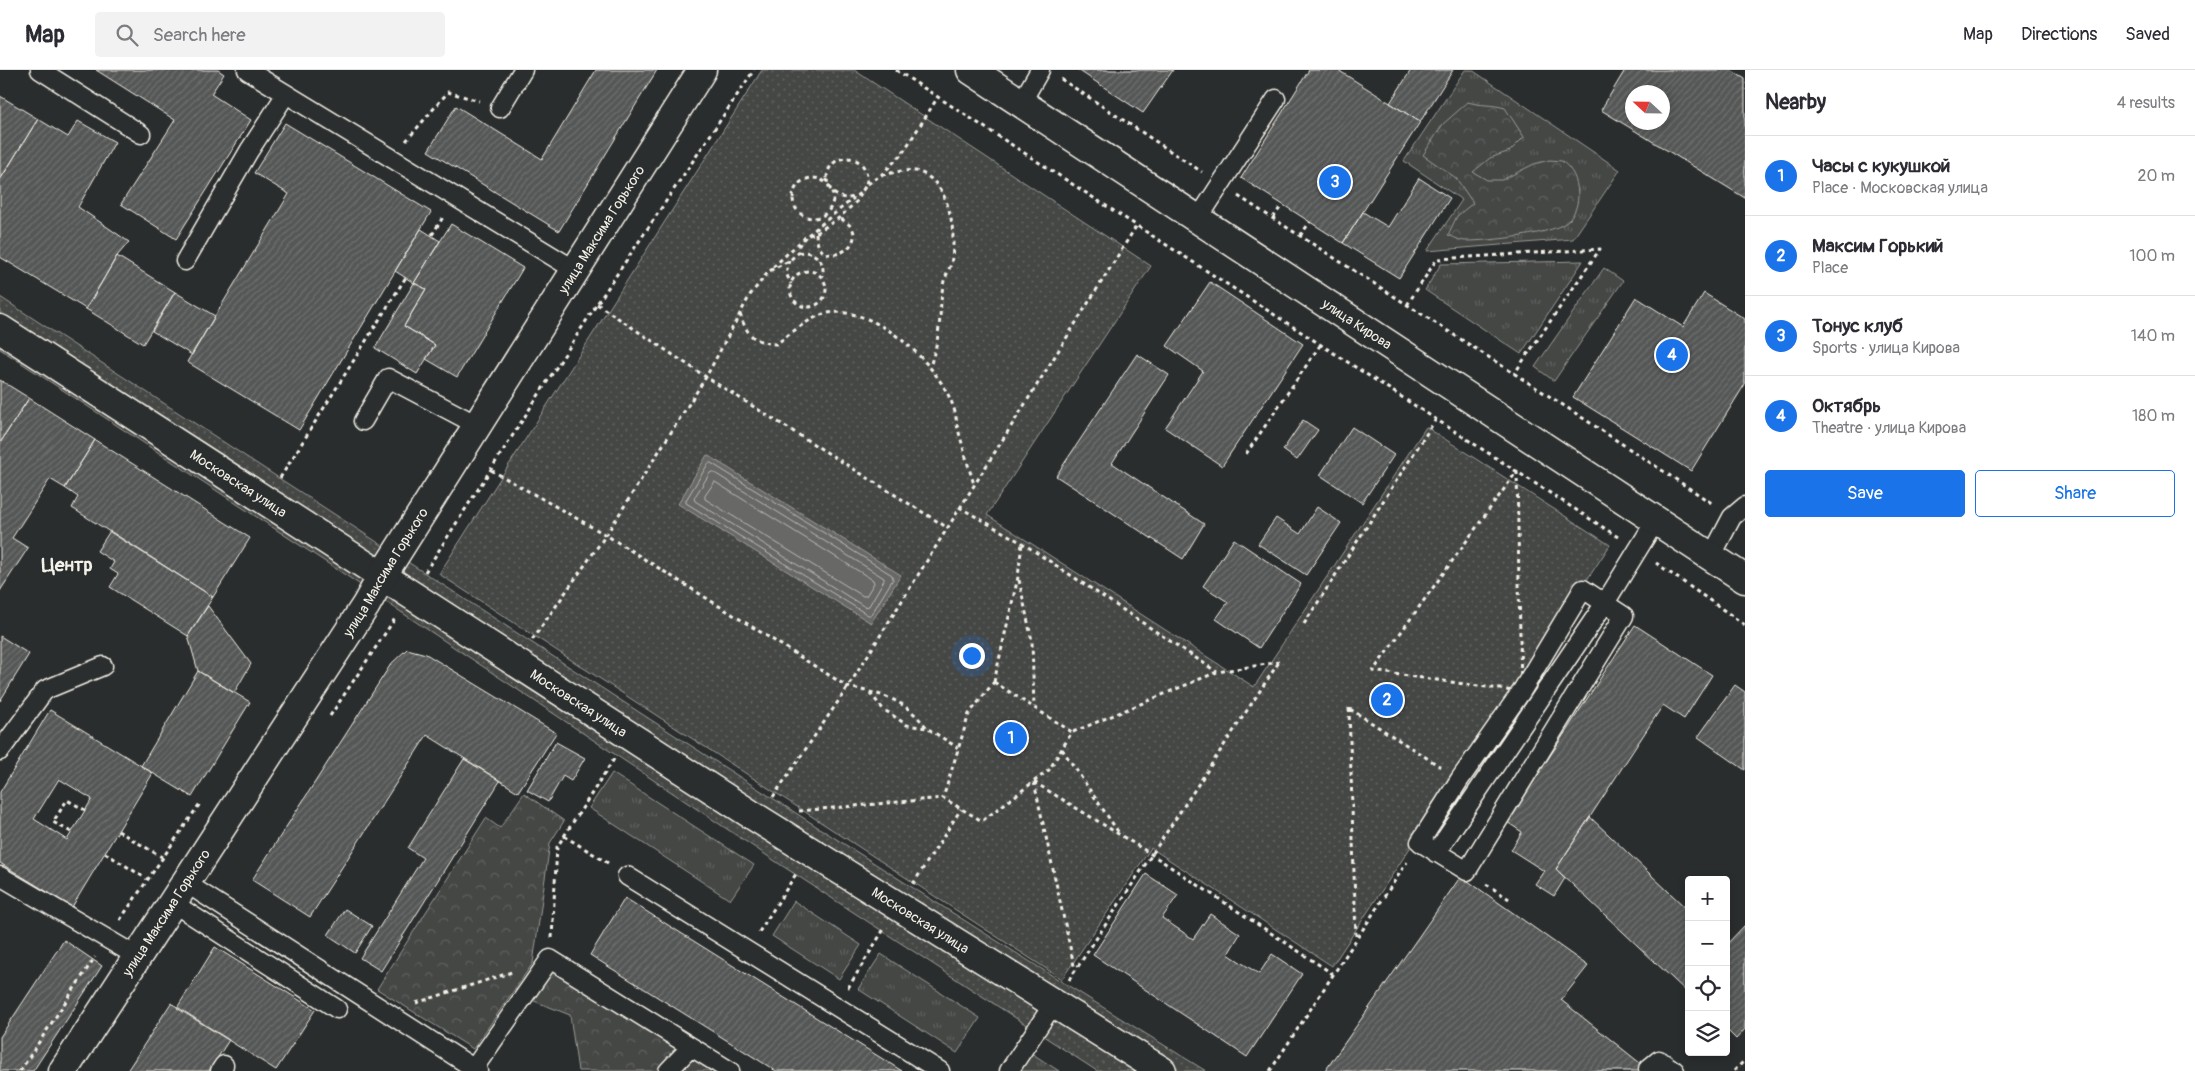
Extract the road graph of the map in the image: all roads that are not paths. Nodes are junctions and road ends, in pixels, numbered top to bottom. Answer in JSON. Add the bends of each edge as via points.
{"nodes":[{"id":1,"x":40,"y":70,"type":"edge"},
{"id":2,"x":247,"y":70,"type":"edge"},
{"id":3,"x":523,"y":70,"type":"edge"},
{"id":4,"x":702,"y":70,"type":"edge"},
{"id":5,"x":971,"y":70,"type":"edge"},
{"id":6,"x":1048,"y":73,"type":"edge"},
{"id":7,"x":286,"y":94,"type":"junction"},
{"id":8,"x":1276,"y":99,"type":"dead end"},
{"id":9,"x":1021,"y":103,"type":"junction"},
{"id":10,"x":500,"y":108,"type":"road end"},
{"id":11,"x":141,"y":134,"type":"dead end"},
{"id":12,"x":1198,"y":219,"type":"junction"},
{"id":13,"x":185,"y":261,"type":"dead end"},
{"id":14,"x":575,"y":270,"type":"junction"},
{"id":15,"x":0,"y":329,"type":"edge"},
{"id":16,"x":362,"y":422,"type":"dead end"},
{"id":17,"x":477,"y":425,"type":"junction"},
{"id":18,"x":1739,"y":511,"type":"edge"},
{"id":19,"x":1656,"y":520,"type":"junction"},
{"id":20,"x":1711,"y":556,"type":"junction"},
{"id":21,"x":382,"y":576,"type":"junction"},
{"id":22,"x":1745,"y":579,"type":"edge"},
{"id":23,"x":1605,"y":603,"type":"junction"},
{"id":24,"x":103,"y":666,"type":"dead end"},
{"id":25,"x":0,"y":751,"type":"edge"},
{"id":26,"x":1436,"y":853,"type":"junction"},
{"id":27,"x":0,"y":876,"type":"edge"},
{"id":28,"x":627,"y":876,"type":"road end"},
{"id":29,"x":179,"y":893,"type":"junction"},
{"id":30,"x":138,"y":957,"type":"junction"},
{"id":31,"x":1054,"y":1003,"type":"junction"},
{"id":32,"x":336,"y":1009,"type":"dead end"},
{"id":33,"x":692,"y":1047,"type":"junction"},
{"id":34,"x":1648,"y":1069,"type":"dead end"},
{"id":35,"x":474,"y":1070,"type":"edge"},
{"id":36,"x":63,"y":1071,"type":"edge"},
{"id":37,"x":668,"y":1071,"type":"edge"},
{"id":38,"x":730,"y":1071,"type":"edge"},
{"id":39,"x":940,"y":1071,"type":"edge"},
{"id":40,"x":1009,"y":1071,"type":"edge"},
{"id":41,"x":1162,"y":1071,"type":"edge"},
{"id":42,"x":1675,"y":1071,"type":"edge"}],
"edges":[{"from":1,"to":11,"type":"lane"},
{"from":2,"to":7,"type":"lane"},
{"from":3,"to":10,"type":"lane"},
{"from":4,"to":14,"type":"main road","name":"улица Максима Горького"},
{"from":5,"to":9,"type":"main road","name":"улица Кирова"},
{"from":6,"to":9,"type":"lane"},
{"from":7,"to":13,"type":"lane"},
{"from":7,"to":14,"type":"lane"},
{"from":8,"to":12,"type":"lane"},
{"from":9,"to":12,"type":"main road","name":"улица Кирова"},
{"from":12,"to":19,"type":"main road","name":"улица Кирова"},
{"from":14,"to":17,"type":"main road","name":"улица Максима Горького"},
{"from":15,"to":21,"type":"main road","name":"Московская улица"},
{"from":16,"to":17,"type":"lane","via":[[388,378]]},
{"from":17,"to":21,"type":"main road","name":"улица Максима Горького"},
{"from":18,"to":20,"type":"lane"},
{"from":19,"to":20,"type":"main road","name":"улица Кирова"},
{"from":19,"to":23,"type":"lane"},
{"from":20,"to":22,"type":"main road","name":"улица Кирова"},
{"from":21,"to":29,"type":"main road","name":"улица Максима Горького"},
{"from":21,"to":31,"type":"main road","name":"Московская улица","via":[[752,815]]},
{"from":23,"to":26,"type":"lane"},
{"from":23,"to":26,"type":"lane","via":[[1583,589],[1521,692],[1420,842]]},
{"from":23,"to":26,"type":"lane","via":[[1624,616],[1466,871]]},
{"from":24,"to":25,"type":"lane","via":[[45,690]]},
{"from":27,"to":30,"type":"lane"},
{"from":28,"to":39,"type":"lane"},
{"from":29,"to":30,"type":"main road","name":"улица Максима Горького"},
{"from":29,"to":32,"type":"lane"},
{"from":29,"to":35,"type":"lane","via":[[387,1012]]},
{"from":30,"to":36,"type":"main road","name":"улица Максима Горького"},
{"from":31,"to":40,"type":"lane"},
{"from":31,"to":41,"type":"main road","name":"Московская улица"},
{"from":33,"to":35,"type":"lane","via":[[550,960]]},
{"from":33,"to":37,"type":"lane"},
{"from":33,"to":38,"type":"lane"},
{"from":34,"to":42,"type":"lane","via":[[1659,1060]]}]}
